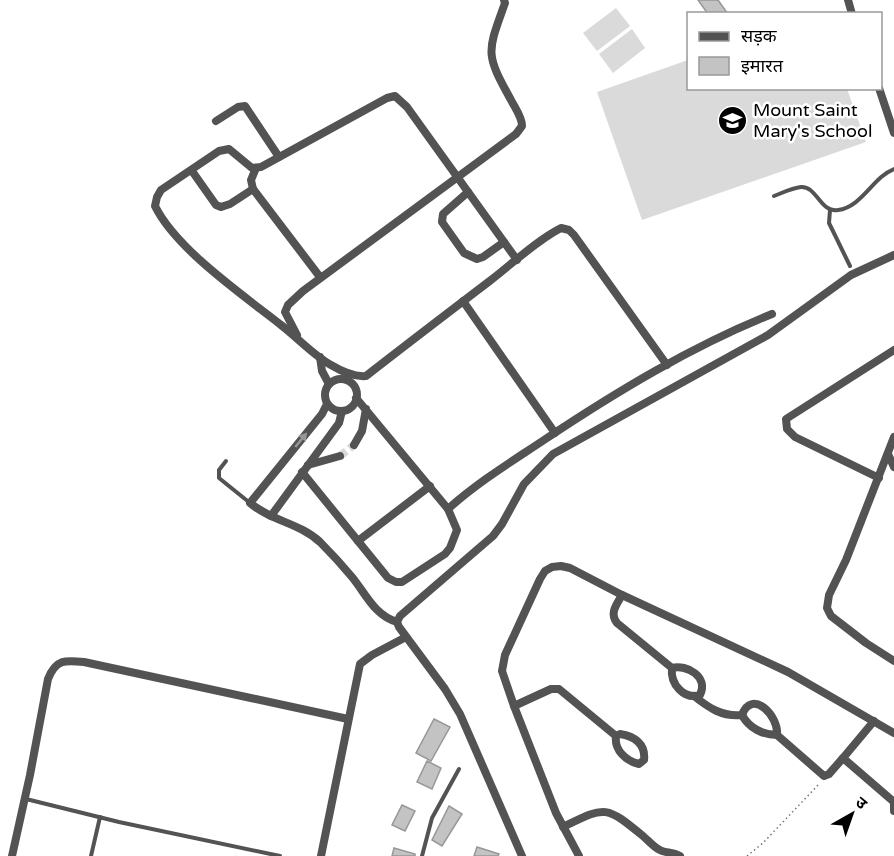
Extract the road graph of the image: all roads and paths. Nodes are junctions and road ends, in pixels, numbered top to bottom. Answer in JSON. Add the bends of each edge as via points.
{"nodes":[{"id":1,"x":504,"y":0,"type":"edge"},
{"id":2,"x":880,"y":90,"type":"edge"},
{"id":3,"x":216,"y":121,"type":"dead end"},
{"id":4,"x":894,"y":133,"type":"edge"},
{"id":5,"x":279,"y":157,"type":"junction"},
{"id":6,"x":256,"y":168,"type":"junction"},
{"id":7,"x":894,"y":169,"type":"edge"},
{"id":8,"x":192,"y":171,"type":"junction"},
{"id":9,"x":458,"y":178,"type":"junction"},
{"id":10,"x":253,"y":189,"type":"junction"},
{"id":11,"x":468,"y":192,"type":"junction"},
{"id":12,"x":774,"y":196,"type":"dead end"},
{"id":13,"x":830,"y":210,"type":"junction"},
{"id":14,"x":504,"y":242,"type":"junction"},
{"id":15,"x":894,"y":255,"type":"edge"},
{"id":16,"x":517,"y":260,"type":"junction"},
{"id":17,"x":850,"y":266,"type":"dead end"},
{"id":18,"x":320,"y":277,"type":"junction"},
{"id":19,"x":463,"y":301,"type":"junction"},
{"id":20,"x":772,"y":314,"type":"dead end"},
{"id":21,"x":300,"y":340,"type":"junction"},
{"id":22,"x":894,"y":350,"type":"edge"},
{"id":23,"x":320,"y":357,"type":"junction"},
{"id":24,"x":667,"y":365,"type":"junction"},
{"id":25,"x":345,"y":371,"type":"junction"},
{"id":26,"x":362,"y":376,"type":"junction"},
{"id":27,"x":334,"y":382,"type":"junction"},
{"id":28,"x":354,"y":385,"type":"junction"},
{"id":29,"x":356,"y":398,"type":"junction"},
{"id":30,"x":327,"y":404,"type":"junction"},
{"id":31,"x":366,"y":409,"type":"junction"},
{"id":32,"x":342,"y":411,"type":"junction"},
{"id":33,"x":555,"y":433,"type":"junction"},
{"id":34,"x":894,"y":437,"type":"edge"},
{"id":35,"x":354,"y":445,"type":"tunnel mouth"},
{"id":36,"x":888,"y":454,"type":"junction"},
{"id":37,"x":340,"y":456,"type":"tunnel mouth"},
{"id":38,"x":226,"y":461,"type":"dead end"},
{"id":39,"x":894,"y":467,"type":"edge"},
{"id":40,"x":305,"y":468,"type":"junction"},
{"id":41,"x":879,"y":477,"type":"junction"},
{"id":42,"x":430,"y":486,"type":"junction"},
{"id":43,"x":250,"y":503,"type":"junction"},
{"id":44,"x":448,"y":509,"type":"junction"},
{"id":45,"x":271,"y":516,"type":"junction"},
{"id":46,"x":358,"y":541,"type":"junction"},
{"id":47,"x":622,"y":595,"type":"junction"},
{"id":48,"x":397,"y":622,"type":"junction"},
{"id":49,"x":406,"y":637,"type":"junction"},
{"id":50,"x":894,"y":661,"type":"edge"},
{"id":51,"x":672,"y":668,"type":"junction"},
{"id":52,"x":694,"y":696,"type":"junction"},
{"id":53,"x":514,"y":706,"type":"junction"},
{"id":54,"x":742,"y":715,"type":"junction"},
{"id":55,"x":348,"y":719,"type":"junction"},
{"id":56,"x":874,"y":722,"type":"junction"},
{"id":57,"x":894,"y":733,"type":"edge"},
{"id":58,"x":777,"y":735,"type":"junction"},
{"id":59,"x":616,"y":736,"type":"dead end"},
{"id":60,"x":843,"y":758,"type":"junction"},
{"id":61,"x":459,"y":770,"type":"dead end"},
{"id":62,"x":826,"y":776,"type":"junction"},
{"id":63,"x":25,"y":798,"type":"junction"},
{"id":64,"x":894,"y":802,"type":"edge"},
{"id":65,"x":894,"y":811,"type":"edge"},
{"id":66,"x":100,"y":817,"type":"junction"},
{"id":67,"x":563,"y":828,"type":"junction"},
{"id":68,"x":243,"y":848,"type":"junction"},
{"id":69,"x":660,"y":854,"type":"edge"},
{"id":70,"x":12,"y":856,"type":"edge"},
{"id":71,"x":91,"y":856,"type":"edge"},
{"id":72,"x":242,"y":856,"type":"edge"},
{"id":73,"x":280,"y":856,"type":"edge"},
{"id":74,"x":321,"y":856,"type":"edge"},
{"id":75,"x":422,"y":856,"type":"edge"},
{"id":76,"x":522,"y":856,"type":"edge"},
{"id":77,"x":579,"y":856,"type":"edge"},
{"id":78,"x":680,"y":856,"type":"edge"},
{"id":79,"x":747,"y":856,"type":"edge"}],
"edges":[{"from":1,"to":9,"type":"street","via":[[490,51],[522,126]]},
{"from":2,"to":4,"type":"street"},
{"from":3,"to":5,"type":"street","via":[[245,106]]},
{"from":5,"to":6,"type":"street"},
{"from":5,"to":9,"type":"street","via":[[395,96]]},
{"from":6,"to":8,"type":"street","via":[[225,149]]},
{"from":6,"to":10,"type":"street","via":[[251,180]]},
{"from":7,"to":13,"type":"lane","via":[[853,203]]},
{"from":8,"to":10,"type":"street","via":[[221,207]]},
{"from":8,"to":21,"type":"street","via":[[156,197],[155,206],[163,221],[190,250]]},
{"from":9,"to":11,"type":"street"},
{"from":9,"to":18,"type":"street"},
{"from":10,"to":18,"type":"street"},
{"from":11,"to":14,"type":"street"},
{"from":11,"to":14,"type":"street","via":[[442,218],[464,253],[477,259]]},
{"from":12,"to":13,"type":"lane","via":[[802,187]]},
{"from":13,"to":17,"type":"lane","via":[[829,223]]},
{"from":14,"to":16,"type":"street"},
{"from":15,"to":48,"type":"street","via":[[851,275],[768,335],[553,454],[524,484],[493,536],[404,611]]},
{"from":16,"to":19,"type":"street"},
{"from":16,"to":24,"type":"street","via":[[554,232],[561,228],[569,230]]},
{"from":18,"to":21,"type":"street","via":[[285,312]]},
{"from":19,"to":26,"type":"street"},
{"from":19,"to":33,"type":"street"},
{"from":20,"to":24,"type":"street"},
{"from":21,"to":23,"type":"street"},
{"from":22,"to":41,"type":"street","via":[[786,419],[787,429],[795,437]]},
{"from":23,"to":25,"type":"street"},
{"from":23,"to":27,"type":"street","via":[[322,371]]},
{"from":24,"to":33,"type":"street"},
{"from":25,"to":26,"type":"street"},
{"from":25,"to":27,"type":"street"},
{"from":26,"to":28,"type":"street"},
{"from":27,"to":28,"type":"street","via":[[348,380]]},
{"from":27,"to":30,"type":"street","via":[[324,394]]},
{"from":28,"to":29,"type":"street"},
{"from":29,"to":31,"type":"street"},
{"from":29,"to":32,"type":"street"},
{"from":30,"to":32,"type":"street"},
{"from":43,"to":30,"type":"street","one_way":true},
{"from":31,"to":35,"type":"street","via":[[362,431]]},
{"from":31,"to":42,"type":"street"},
{"from":32,"to":40,"type":"street","via":[[339,423]]},
{"from":33,"to":44,"type":"street"},
{"from":34,"to":36,"type":"street"},
{"from":36,"to":39,"type":"street"},
{"from":36,"to":41,"type":"street"},
{"from":37,"to":40,"type":"street"},
{"from":38,"to":43,"type":"lane","via":[[219,477]]},
{"from":40,"to":45,"type":"street"},
{"from":40,"to":46,"type":"street"},
{"from":41,"to":50,"type":"street","via":[[827,608],[850,632]]},
{"from":42,"to":44,"type":"street"},
{"from":42,"to":46,"type":"street"},
{"from":43,"to":45,"type":"street"},
{"from":44,"to":46,"type":"street","via":[[457,530],[450,548],[402,582],[388,578]]},
{"from":45,"to":48,"type":"street","via":[[309,533],[352,577],[377,611]]},
{"from":47,"to":51,"type":"street","via":[[614,620]]},
{"from":47,"to":53,"type":"street","via":[[570,568],[552,567],[545,571],[502,664]]},
{"from":47,"to":56,"type":"street","via":[[788,672]]},
{"from":48,"to":49,"type":"street"},
{"from":49,"to":55,"type":"street","via":[[360,664]]},
{"from":49,"to":76,"type":"street","via":[[460,714]]},
{"from":51,"to":52,"type":"street","via":[[674,684]]},
{"from":51,"to":52,"type":"street","via":[[687,668],[698,676],[703,689]]},
{"from":52,"to":54,"type":"street","via":[[720,713]]},
{"from":53,"to":59,"type":"street","via":[[559,689]]},
{"from":53,"to":67,"type":"street"},
{"from":54,"to":58,"type":"street","via":[[759,732]]},
{"from":54,"to":58,"type":"street","via":[[750,706],[762,706],[777,723]]},
{"from":55,"to":63,"type":"street","via":[[67,660],[52,669],[48,679]]},
{"from":55,"to":74,"type":"street"},
{"from":56,"to":57,"type":"street"},
{"from":56,"to":60,"type":"street"},
{"from":58,"to":62,"type":"street"},
{"from":60,"to":62,"type":"street"},
{"from":60,"to":64,"type":"street"},
{"from":61,"to":75,"type":"lane","via":[[432,818]]},
{"from":62,"to":79,"type":"path"},
{"from":63,"to":66,"type":"lane"},
{"from":63,"to":70,"type":"street"},
{"from":64,"to":65,"type":"street"},
{"from":66,"to":68,"type":"lane"},
{"from":66,"to":71,"type":"lane"},
{"from":67,"to":69,"type":"street","via":[[592,813],[608,812]]},
{"from":67,"to":77,"type":"street"},
{"from":68,"to":72,"type":"lane"},
{"from":68,"to":73,"type":"lane"},
{"from":69,"to":78,"type":"street","via":[[673,852]]}]}
